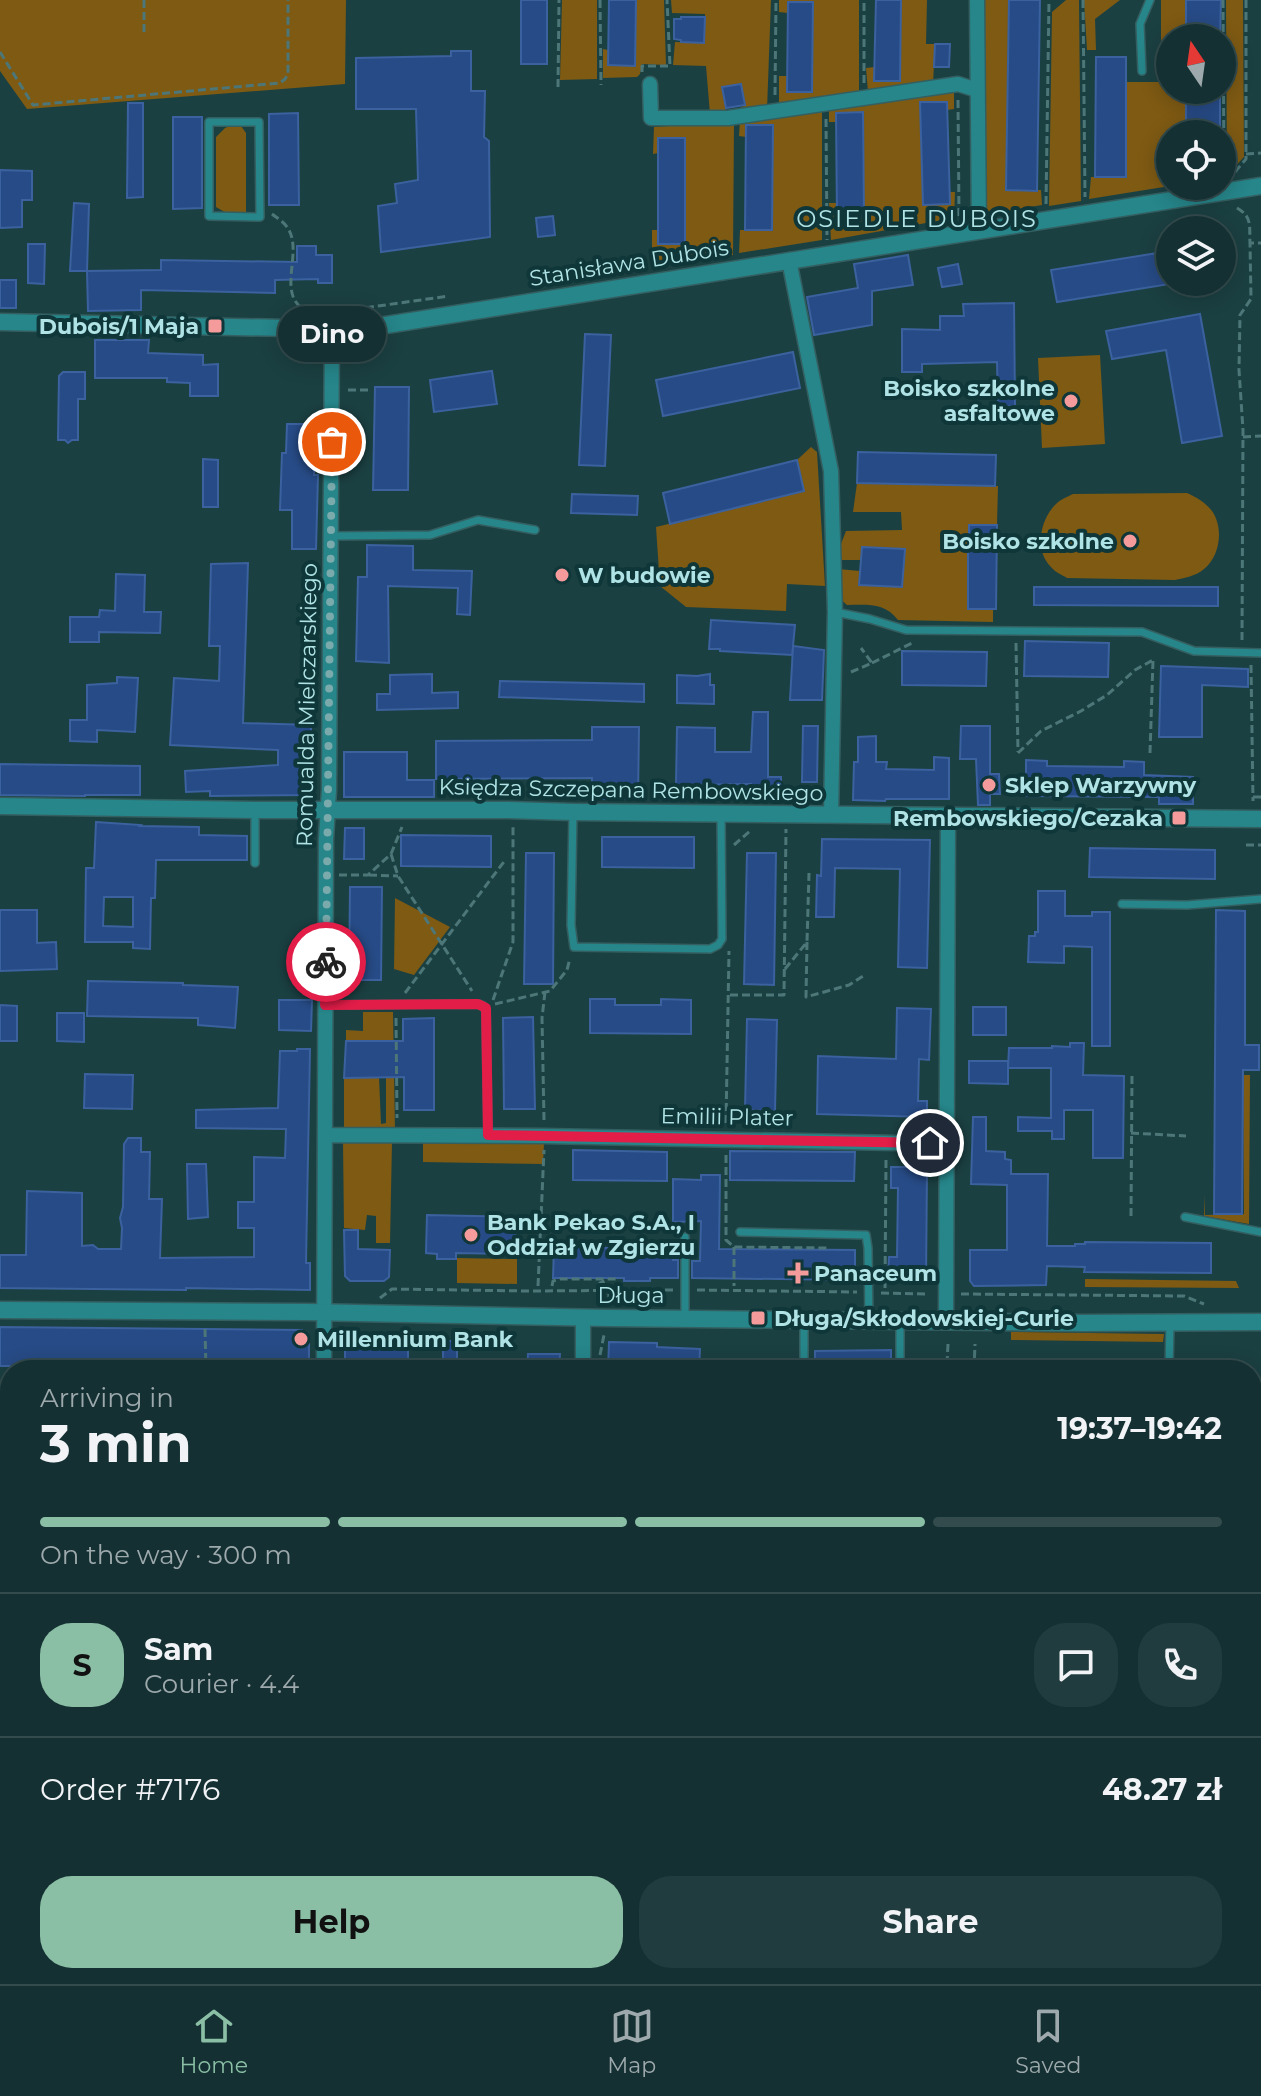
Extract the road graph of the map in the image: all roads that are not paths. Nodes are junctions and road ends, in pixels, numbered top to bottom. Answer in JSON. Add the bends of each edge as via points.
{"nodes":[{"id":1,"x":977,"y":0,"type":"edge"},
{"id":2,"x":1150,"y":0,"type":"edge"},
{"id":3,"x":1142,"y":71,"type":"dead end"},
{"id":4,"x":646,"y":79,"type":"road end"},
{"id":5,"x":977,"y":90,"type":"junction"},
{"id":6,"x":1261,"y":186,"type":"edge"},
{"id":7,"x":264,"y":214,"type":"joint"},
{"id":8,"x":979,"y":230,"type":"junction"},
{"id":9,"x":789,"y":260,"type":"junction"},
{"id":10,"x":0,"y":322,"type":"edge"},
{"id":11,"x":332,"y":329,"type":"junction"},
{"id":12,"x":535,"y":530,"type":"dead end"},
{"id":13,"x":331,"y":536,"type":"junction"},
{"id":14,"x":835,"y":612,"type":"junction"},
{"id":15,"x":1261,"y":653,"type":"edge"},
{"id":16,"x":0,"y":806,"type":"edge"},
{"id":17,"x":255,"y":810,"type":"junction"},
{"id":18,"x":328,"y":810,"type":"junction"},
{"id":19,"x":573,"y":812,"type":"junction"},
{"id":20,"x":721,"y":814,"type":"junction"},
{"id":21,"x":831,"y":815,"type":"junction"},
{"id":22,"x":948,"y":817,"type":"junction"},
{"id":23,"x":1254,"y":819,"type":"edge"},
{"id":24,"x":255,"y":863,"type":"dead end"},
{"id":25,"x":1261,"y":899,"type":"edge"},
{"id":26,"x":1122,"y":904,"type":"dead end"},
{"id":27,"x":325,"y":1005,"type":"junction"},
{"id":28,"x":325,"y":1135,"type":"junction"},
{"id":29,"x":488,"y":1135,"type":"junction"},
{"id":30,"x":946,"y":1144,"type":"junction"},
{"id":31,"x":1185,"y":1217,"type":"dead end"},
{"id":32,"x":740,"y":1232,"type":"dead end"},
{"id":33,"x":1261,"y":1232,"type":"edge"},
{"id":34,"x":685,"y":1237,"type":"dead end"},
{"id":35,"x":0,"y":1310,"type":"edge"},
{"id":36,"x":324,"y":1312,"type":"junction"},
{"id":37,"x":583,"y":1317,"type":"junction"},
{"id":38,"x":685,"y":1318,"type":"junction"},
{"id":39,"x":804,"y":1319,"type":"junction"},
{"id":40,"x":869,"y":1320,"type":"junction"},
{"id":41,"x":900,"y":1321,"type":"junction"},
{"id":42,"x":946,"y":1322,"type":"junction"},
{"id":43,"x":1170,"y":1322,"type":"junction"},
{"id":44,"x":1261,"y":1322,"type":"edge"},
{"id":45,"x":324,"y":1360,"type":"edge"},
{"id":46,"x":583,"y":1360,"type":"edge"},
{"id":47,"x":804,"y":1360,"type":"edge"},
{"id":48,"x":900,"y":1360,"type":"edge"},
{"id":49,"x":1169,"y":1360,"type":"edge"}],
"edges":[{"from":1,"to":5,"type":"street"},
{"from":2,"to":3,"type":"lane","via":[[1140,24]]},
{"from":4,"to":5,"type":"street","via":[[651,118],[728,118],[958,84]]},
{"from":5,"to":8,"type":"street"},
{"from":6,"to":8,"type":"street","name":"Stanisława Dubois"},
{"from":7,"to":7,"type":"lane","via":[[209,216],[209,122],[259,122]]},
{"from":8,"to":9,"type":"street","name":"Stanisława Dubois"},
{"from":9,"to":11,"type":"street","name":"Stanisława Dubois","via":[[367,328]]},
{"from":9,"to":14,"type":"street","via":[[831,471]]},
{"from":10,"to":11,"type":"street","name":"Stanisława Dubois"},
{"from":11,"to":13,"type":"street","name":"Romualda Mielczarskiego"},
{"from":12,"to":13,"type":"lane","via":[[478,520],[430,535]]},
{"from":13,"to":18,"type":"street","name":"Romualda Mielczarskiego"},
{"from":14,"to":15,"type":"lane","via":[[906,630],[1142,632],[1194,651]]},
{"from":14,"to":21,"type":"street"},
{"from":16,"to":17,"type":"street","name":"Księdza Szczepana Rembowskiego"},
{"from":17,"to":18,"type":"street","name":"Księdza Szczepana Rembowskiego"},
{"from":17,"to":24,"type":"lane"},
{"from":18,"to":19,"type":"street","name":"Księdza Szczepana Rembowskiego"},
{"from":18,"to":27,"type":"street","name":"Romualda Mielczarskiego"},
{"from":19,"to":20,"type":"street","name":"Księdza Szczepana Rembowskiego"},
{"from":19,"to":20,"type":"lane","via":[[574,947],[710,949],[722,939]]},
{"from":20,"to":21,"type":"street","name":"Księdza Szczepana Rembowskiego"},
{"from":21,"to":22,"type":"street","name":"Księdza Szczepana Rembowskiego"},
{"from":22,"to":23,"type":"street","name":"Księdza Szczepana Rembowskiego"},
{"from":22,"to":30,"type":"street"},
{"from":25,"to":26,"type":"lane"},
{"from":27,"to":28,"type":"street","name":"Romualda Mielczarskiego"},
{"from":27,"to":29,"type":"lane","via":[[486,1008]]},
{"from":28,"to":29,"type":"street","name":"Emilii Plater"},
{"from":28,"to":36,"type":"street","name":"Romualda Mielczarskiego"},
{"from":29,"to":30,"type":"street","name":"Emilii Plater"},
{"from":30,"to":42,"type":"street"},
{"from":31,"to":33,"type":"lane"},
{"from":32,"to":40,"type":"lane","via":[[866,1235]]},
{"from":34,"to":38,"type":"lane"},
{"from":35,"to":36,"type":"street","name":"Długa"},
{"from":36,"to":37,"type":"street","name":"Długa"},
{"from":36,"to":45,"type":"street","name":"Romualda Mielczarskiego"},
{"from":37,"to":38,"type":"street","name":"Długa"},
{"from":37,"to":46,"type":"street"},
{"from":38,"to":39,"type":"street","name":"Długa"},
{"from":39,"to":40,"type":"street","name":"Długa"},
{"from":39,"to":47,"type":"lane"},
{"from":40,"to":41,"type":"street","name":"Długa"},
{"from":41,"to":42,"type":"street","name":"Długa"},
{"from":41,"to":48,"type":"lane"},
{"from":42,"to":43,"type":"street","name":"Długa"},
{"from":43,"to":44,"type":"street","name":"Długa"},
{"from":43,"to":49,"type":"lane"}]}
